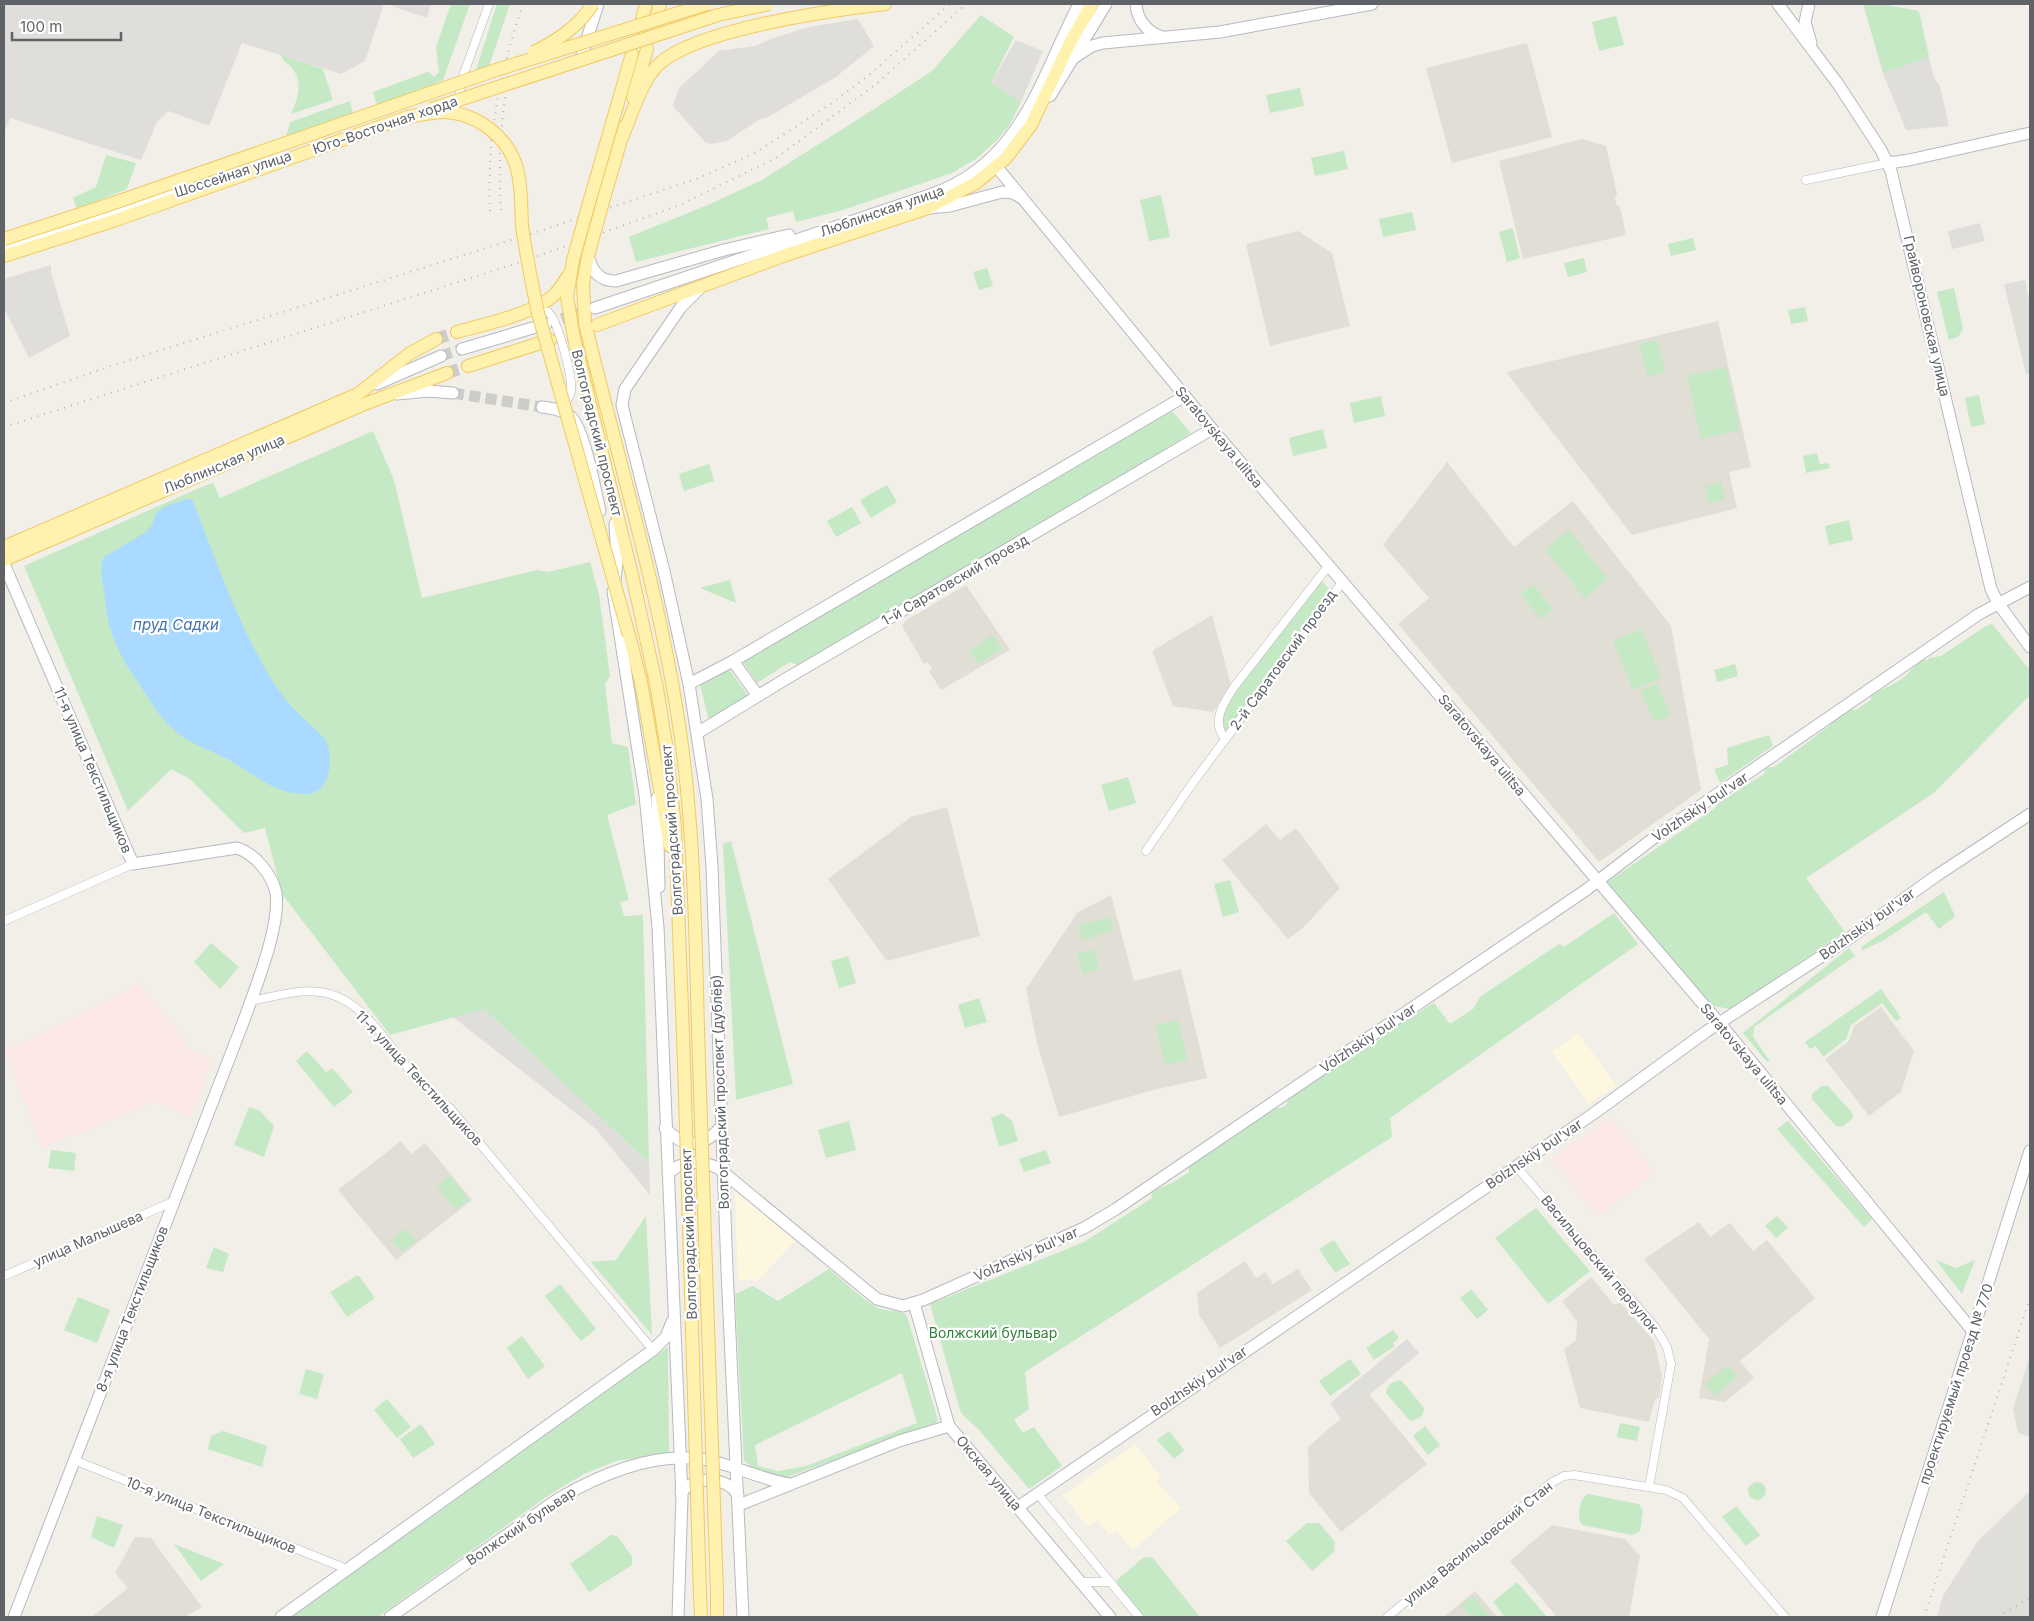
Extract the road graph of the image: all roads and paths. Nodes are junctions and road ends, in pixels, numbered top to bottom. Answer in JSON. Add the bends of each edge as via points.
{"nodes":[{"id":1,"x":489,"y":4,"type":"edge"},
{"id":2,"x":593,"y":4,"type":"edge"},
{"id":3,"x":598,"y":4,"type":"edge"},
{"id":4,"x":646,"y":4,"type":"edge"},
{"id":5,"x":660,"y":4,"type":"edge"},
{"id":6,"x":702,"y":4,"type":"edge"},
{"id":7,"x":707,"y":4,"type":"edge"},
{"id":8,"x":769,"y":4,"type":"edge"},
{"id":9,"x":885,"y":4,"type":"edge"},
{"id":10,"x":1080,"y":4,"type":"edge"},
{"id":11,"x":1092,"y":4,"type":"edge"},
{"id":12,"x":1106,"y":4,"type":"edge"},
{"id":13,"x":1136,"y":4,"type":"edge"},
{"id":14,"x":1372,"y":4,"type":"edge"},
{"id":15,"x":1778,"y":4,"type":"edge"},
{"id":16,"x":1809,"y":4,"type":"edge"},
{"id":17,"x":1171,"y":38,"type":"junction"},
{"id":18,"x":1812,"y":47,"type":"junction"},
{"id":19,"x":582,"y":58,"type":"junction"},
{"id":20,"x":1072,"y":58,"type":"junction"},
{"id":21,"x":496,"y":70,"type":"junction"},
{"id":22,"x":513,"y":80,"type":"dead end"},
{"id":23,"x":489,"y":88,"type":"dead end"},
{"id":24,"x":459,"y":98,"type":"junction"},
{"id":25,"x":1039,"y":109,"type":"junction"},
{"id":26,"x":407,"y":117,"type":"junction"},
{"id":27,"x":2030,"y":133,"type":"edge"},
{"id":28,"x":622,"y":134,"type":"junction"},
{"id":29,"x":1888,"y":162,"type":"junction"},
{"id":30,"x":994,"y":164,"type":"junction"},
{"id":31,"x":1806,"y":180,"type":"dead end"},
{"id":32,"x":1023,"y":200,"type":"junction"},
{"id":33,"x":925,"y":209,"type":"junction"},
{"id":34,"x":828,"y":229,"type":"junction"},
{"id":35,"x":4,"y":239,"type":"edge"},
{"id":36,"x":4,"y":246,"type":"edge"},
{"id":37,"x":4,"y":256,"type":"edge"},
{"id":38,"x":588,"y":256,"type":"junction"},
{"id":39,"x":570,"y":274,"type":"junction"},
{"id":40,"x":704,"y":285,"type":"junction"},
{"id":41,"x":595,"y":308,"type":"dead end"},
{"id":42,"x":528,"y":309,"type":"junction"},
{"id":43,"x":546,"y":324,"type":"tunnel mouth"},
{"id":44,"x":597,"y":325,"type":"dead end"},
{"id":45,"x":457,"y":332,"type":"tunnel mouth"},
{"id":46,"x":436,"y":339,"type":"tunnel mouth"},
{"id":47,"x":550,"y":340,"type":"dead end"},
{"id":48,"x":462,"y":349,"type":"tunnel mouth"},
{"id":49,"x":441,"y":356,"type":"tunnel mouth"},
{"id":50,"x":468,"y":366,"type":"tunnel mouth"},
{"id":51,"x":447,"y":373,"type":"tunnel mouth"},
{"id":52,"x":363,"y":391,"type":"junction"},
{"id":53,"x":453,"y":393,"type":"tunnel mouth"},
{"id":54,"x":386,"y":395,"type":"junction"},
{"id":55,"x":1185,"y":396,"type":"junction"},
{"id":56,"x":545,"y":407,"type":"joint"},
{"id":57,"x":1212,"y":430,"type":"junction"},
{"id":58,"x":621,"y":466,"type":"junction"},
{"id":59,"x":611,"y":488,"type":"junction"},
{"id":60,"x":4,"y":547,"type":"edge"},
{"id":61,"x":4,"y":560,"type":"edge"},
{"id":62,"x":4,"y":564,"type":"edge"},
{"id":63,"x":1328,"y":565,"type":"junction"},
{"id":64,"x":664,"y":572,"type":"junction"},
{"id":65,"x":1343,"y":582,"type":"junction"},
{"id":66,"x":2030,"y":587,"type":"edge"},
{"id":67,"x":613,"y":597,"type":"junction"},
{"id":68,"x":1998,"y":603,"type":"junction"},
{"id":69,"x":2030,"y":647,"type":"edge"},
{"id":70,"x":733,"y":661,"type":"junction"},
{"id":71,"x":690,"y":684,"type":"junction"},
{"id":72,"x":758,"y":696,"type":"junction"},
{"id":73,"x":699,"y":732,"type":"junction"},
{"id":74,"x":1225,"y":739,"type":"junction"},
{"id":75,"x":655,"y":769,"type":"junction"},
{"id":76,"x":2030,"y":814,"type":"edge"},
{"id":77,"x":1146,"y":851,"type":"dead end"},
{"id":78,"x":133,"y":864,"type":"junction"},
{"id":79,"x":1597,"y":881,"type":"junction"},
{"id":80,"x":678,"y":888,"type":"junction"},
{"id":81,"x":4,"y":921,"type":"edge"},
{"id":82,"x":658,"y":927,"type":"junction"},
{"id":83,"x":251,"y":1001,"type":"junction"},
{"id":84,"x":1719,"y":1024,"type":"junction"},
{"id":85,"x":721,"y":1127,"type":"junction"},
{"id":86,"x":665,"y":1128,"type":"junction"},
{"id":87,"x":2030,"y":1151,"type":"edge"},
{"id":88,"x":1516,"y":1166,"type":"junction"},
{"id":89,"x":724,"y":1171,"type":"junction"},
{"id":90,"x":668,"y":1172,"type":"junction"},
{"id":91,"x":172,"y":1202,"type":"junction"},
{"id":92,"x":4,"y":1276,"type":"edge"},
{"id":93,"x":914,"y":1304,"type":"junction"},
{"id":94,"x":674,"y":1310,"type":"junction"},
{"id":95,"x":1972,"y":1330,"type":"junction"},
{"id":96,"x":653,"y":1350,"type":"junction"},
{"id":97,"x":950,"y":1426,"type":"junction"},
{"id":98,"x":680,"y":1458,"type":"junction"},
{"id":99,"x":74,"y":1460,"type":"junction"},
{"id":100,"x":737,"y":1469,"type":"junction"},
{"id":101,"x":789,"y":1484,"type":"junction"},
{"id":102,"x":1649,"y":1487,"type":"junction"},
{"id":103,"x":682,"y":1493,"type":"junction"},
{"id":104,"x":1037,"y":1493,"type":"junction"},
{"id":105,"x":738,"y":1500,"type":"junction"},
{"id":106,"x":1018,"y":1506,"type":"junction"},
{"id":107,"x":347,"y":1569,"type":"junction"},
{"id":108,"x":1081,"y":1582,"type":"junction"},
{"id":109,"x":1110,"y":1582,"type":"junction"},
{"id":110,"x":14,"y":1617,"type":"edge"},
{"id":111,"x":281,"y":1617,"type":"edge"},
{"id":112,"x":390,"y":1617,"type":"edge"},
{"id":113,"x":678,"y":1617,"type":"edge"},
{"id":114,"x":700,"y":1617,"type":"edge"},
{"id":115,"x":717,"y":1617,"type":"edge"},
{"id":116,"x":743,"y":1617,"type":"edge"},
{"id":117,"x":1110,"y":1617,"type":"edge"},
{"id":118,"x":1139,"y":1617,"type":"edge"},
{"id":119,"x":1387,"y":1617,"type":"edge"},
{"id":120,"x":1785,"y":1617,"type":"edge"},
{"id":121,"x":1882,"y":1617,"type":"edge"}],
"edges":[{"from":1,"to":24,"type":"street","via":[[463,76]]},
{"from":2,"to":21,"type":"main road","bridge":true,"via":[[584,18],[561,37]]},
{"from":3,"to":19,"type":"main road"},
{"from":4,"to":39,"type":"main road","name":"Волгоградский проспект","bridge":true},
{"from":5,"to":28,"type":"main road","name":"Волгоградский проспект"},
{"from":6,"to":19,"type":"main road","via":[[697,16],[683,27]]},
{"from":7,"to":21,"type":"main road","name":"Юго-Восточная хорда","bridge":true},
{"from":8,"to":26,"type":"main road","name":"Юго-Восточная хорда","bridge":true,"via":[[718,16]]},
{"from":9,"to":28,"type":"main road","via":[[796,17],[711,39],[672,55],[652,72]]},
{"from":10,"to":30,"type":"main road","name":"Люблинская улица","via":[[1024,119]]},
{"from":11,"to":25,"type":"main road","name":"Люблинская улица"},
{"from":12,"to":20,"type":"main road"},
{"from":13,"to":17,"type":"main road","via":[[1140,19],[1147,28],[1156,35]]},
{"from":14,"to":17,"type":"main road"},
{"from":15,"to":18,"type":"main road"},
{"from":16,"to":18,"type":"main road","via":[[1805,22]]},
{"from":17,"to":20,"type":"main road","via":[[1103,43]]},
{"from":18,"to":29,"type":"main road","name":"Грайвороновская улица"},
{"from":19,"to":22,"type":"main road"},
{"from":20,"to":25,"type":"main road"},
{"from":21,"to":35,"type":"main road","name":"Юго-Восточная хорда","bridge":true},
{"from":23,"to":24,"type":"main road","name":"Шоссейная улица"},
{"from":24,"to":36,"type":"main road","name":"Шоссейная улица"},
{"from":25,"to":30,"type":"main road","name":"Люблинская улица","via":[[1014,148]]},
{"from":26,"to":37,"type":"main road","name":"Юго-Восточная хорда"},
{"from":26,"to":75,"type":"main road","bridge":true,"via":[[440,112],[465,115],[499,136],[514,159],[538,312],[629,635],[641,682]]},
{"from":27,"to":29,"type":"main road"},
{"from":28,"to":38,"type":"main road","name":"Волгоградский проспект","bridge":true},
{"from":29,"to":31,"type":"street"},
{"from":29,"to":68,"type":"main road","name":"Грайвороновская улица","via":[[1991,589]]},
{"from":30,"to":32,"type":"main road","name":"Saratovskaya ulitsa"},
{"from":30,"to":33,"type":"main road","name":"Люблинская улица","via":[[964,191]]},
{"from":30,"to":34,"type":"main road","name":"Люблинская улица","via":[[949,188]]},
{"from":32,"to":33,"type":"main road","via":[[1013,193],[1002,192]]},
{"from":32,"to":55,"type":"main road","name":"Saratovskaya ulitsa"},
{"from":33,"to":40,"type":"main road","name":"Люблинская улица"},
{"from":34,"to":38,"type":"main road","via":[[724,250],[616,281],[598,276]]},
{"from":34,"to":41,"type":"main road","name":"Люблинская улица"},
{"from":38,"to":58,"type":"main road","name":"Волгоградский проспект","via":[[583,292],[585,323]]},
{"from":39,"to":42,"type":"main road","via":[[555,294]]},
{"from":39,"to":59,"type":"main road","name":"Волгоградский проспект","via":[[568,297],[572,330]]},
{"from":40,"to":44,"type":"main road","name":"Люблинская улица"},
{"from":40,"to":64,"type":"main road","name":"Волгоградский проспект (дублёр)","via":[[681,307],[626,389],[622,400]]},
{"from":42,"to":45,"type":"main road"},
{"from":42,"to":56,"type":"street","via":[[542,310],[554,319],[570,382],[568,399],[558,406]]},
{"from":43,"to":48,"type":"main road"},
{"from":46,"to":52,"type":"main road","via":[[409,354]]},
{"from":47,"to":50,"type":"main road"},
{"from":49,"to":52,"type":"main road","name":"Люблинская улица"},
{"from":51,"to":54,"type":"main road","name":"Люблинская улица"},
{"from":52,"to":60,"type":"main road","name":"Люблинская улица"},
{"from":53,"to":54,"type":"main road","via":[[429,391]]},
{"from":54,"to":61,"type":"main road","name":"Люблинская улица"},
{"from":55,"to":57,"type":"main road","name":"Saratovskaya ulitsa"},
{"from":55,"to":70,"type":"main road"},
{"from":56,"to":67,"type":"main road","via":[[570,416],[581,435],[610,551]]},
{"from":57,"to":63,"type":"main road","name":"Saratovskaya ulitsa"},
{"from":57,"to":72,"type":"main road","name":"1-й Саратовский проезд"},
{"from":58,"to":64,"type":"main road","name":"Волгоградский проспект (дублёр)"},
{"from":58,"to":115,"type":"main road","name":"Волгоградский проспект","bridge":true,"via":[[665,647],[682,743],[690,828]]},
{"from":59,"to":67,"type":"main road","via":[[616,535]]},
{"from":59,"to":80,"type":"main road","name":"Волгоградский проспект","via":[[663,719],[674,808]]},
{"from":62,"to":78,"type":"main road","name":"11-я улица Текстильщиков"},
{"from":63,"to":65,"type":"main road","name":"Saratovskaya ulitsa"},
{"from":63,"to":74,"type":"street","name":"2-й Саратовский проезд","via":[[1223,705],[1218,730]]},
{"from":64,"to":71,"type":"main road","name":"Волгоградский проспект (дублёр)"},
{"from":65,"to":74,"type":"street","name":"2-й Саратовский проезд"},
{"from":65,"to":79,"type":"main road","name":"Saratovskaya ulitsa"},
{"from":66,"to":68,"type":"main road","name":"Volzhskiy bul'var"},
{"from":67,"to":82,"type":"main road","via":[[645,795]]},
{"from":68,"to":69,"type":"main road"},
{"from":68,"to":79,"type":"main road","name":"Volzhskiy bul'var","via":[[1655,837]]},
{"from":70,"to":71,"type":"main road"},
{"from":70,"to":72,"type":"main road"},
{"from":71,"to":73,"type":"main road","name":"Волгоградский проспект (дублёр)"},
{"from":72,"to":73,"type":"main road","name":"1-й Саратовский проезд"},
{"from":73,"to":85,"type":"main road","name":"Волгоградский проспект (дублёр)","via":[[712,867]]},
{"from":74,"to":77,"type":"street","name":"2-й Саратовский проезд"},
{"from":75,"to":80,"type":"main road"},
{"from":75,"to":82,"type":"main road","via":[[660,872]]},
{"from":76,"to":84,"type":"main road","name":"Bolzhskiy bul'var"},
{"from":78,"to":81,"type":"street"},
{"from":78,"to":83,"type":"main road","name":"11-я улица Текстильщиков","via":[[237,848],[249,854],[265,871],[274,887],[276,903]]},
{"from":79,"to":84,"type":"main road","name":"Saratovskaya ulitsa"},
{"from":79,"to":93,"type":"main road","name":"Volzhskiy bul'var","via":[[1110,1213],[1069,1235]]},
{"from":80,"to":114,"type":"main road","name":"Волгоградский проспект","bridge":true},
{"from":82,"to":86,"type":"main road"},
{"from":83,"to":91,"type":"main road","name":"8-я улица Текстильщиков"},
{"from":83,"to":96,"type":"street","name":"11-я улица Текстильщиков","via":[[320,992],[338,997],[365,1016],[434,1098],[450,1108]]},
{"from":84,"to":88,"type":"main road","name":"Bolzhskiy bul'var"},
{"from":84,"to":95,"type":"main road","name":"Saratovskaya ulitsa"},
{"from":85,"to":86,"type":"main road","via":[[706,1140],[692,1143],[679,1140]]},
{"from":85,"to":89,"type":"main road","name":"Волгоградский проспект (дублёр)"},
{"from":86,"to":90,"type":"main road"},
{"from":87,"to":95,"type":"main road","name":"проектируемый проезд № 770"},
{"from":88,"to":102,"type":"street","name":"Васильцовский переулок","via":[[1655,1327],[1667,1347],[1670,1372]]},
{"from":88,"to":104,"type":"main road","name":"Bolzhskiy bul'var"},
{"from":89,"to":90,"type":"main road","via":[[698,1162],[682,1164]]},
{"from":89,"to":93,"type":"main road","name":"Volzhskiy bul'var","via":[[877,1299],[898,1306]]},
{"from":89,"to":100,"type":"main road","name":"Волгоградский проспект (дублёр)"},
{"from":90,"to":94,"type":"main road"},
{"from":91,"to":92,"type":"street","name":"улица Малышева"},
{"from":91,"to":99,"type":"main road","name":"8-я улица Текстильщиков"},
{"from":93,"to":97,"type":"main road","name":"Окская улица"},
{"from":94,"to":96,"type":"main road","via":[[670,1330]]},
{"from":94,"to":98,"type":"main road"},
{"from":95,"to":121,"type":"main road","name":"проектируемый проезд № 770"},
{"from":96,"to":107,"type":"main road"},
{"from":97,"to":101,"type":"main road","via":[[899,1441]]},
{"from":97,"to":106,"type":"main road","name":"Окская улица"},
{"from":98,"to":100,"type":"main road","name":"Волжский бульвар"},
{"from":98,"to":103,"type":"main road"},
{"from":98,"to":112,"type":"main road","name":"Волжский бульвар","via":[[620,1470],[583,1484]]},
{"from":99,"to":107,"type":"street","name":"10-я улица Текстильщиков"},
{"from":99,"to":110,"type":"main road","name":"8-я улица Текстильщиков"},
{"from":100,"to":101,"type":"main road","name":"Волжский бульвар"},
{"from":100,"to":105,"type":"main road","name":"Волгоградский проспект (дублёр)"},
{"from":101,"to":105,"type":"main road"},
{"from":102,"to":119,"type":"street","name":"улица Васильцовский Стан","via":[[1564,1476]]},
{"from":102,"to":120,"type":"street","name":"улица Васильцовский Стан","via":[[1673,1492],[1688,1503]]},
{"from":103,"to":105,"type":"main road","via":[[691,1483],[705,1480],[727,1483]]},
{"from":103,"to":113,"type":"main road"},
{"from":104,"to":106,"type":"main road"},
{"from":104,"to":109,"type":"street"},
{"from":105,"to":116,"type":"main road","name":"Волгоградский проспект (дублёр)"},
{"from":106,"to":108,"type":"main road","name":"Окская улица"},
{"from":107,"to":111,"type":"main road"},
{"from":108,"to":109,"type":"street"},
{"from":108,"to":117,"type":"main road","name":"Окская улица"},
{"from":109,"to":118,"type":"street"}]}
